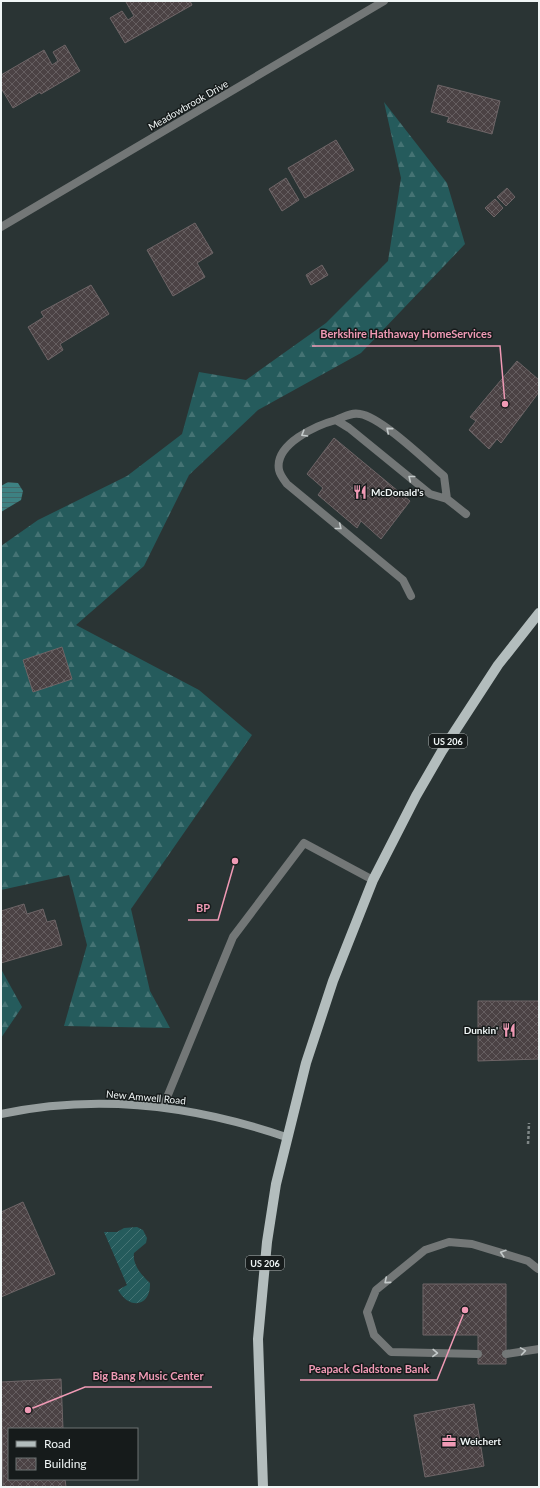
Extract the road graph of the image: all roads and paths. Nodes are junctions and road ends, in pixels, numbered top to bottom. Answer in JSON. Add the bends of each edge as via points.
{"nodes":[{"id":1,"x":384,"y":1,"type":"edge"},
{"id":2,"x":1,"y":227,"type":"edge"},
{"id":3,"x":336,"y":420,"type":"junction"},
{"id":4,"x":447,"y":499,"type":"junction"},
{"id":5,"x":466,"y":514,"type":"dead end"},
{"id":6,"x":411,"y":596,"type":"dead end"},
{"id":7,"x":539,"y":613,"type":"edge"},
{"id":8,"x":373,"y":880,"type":"junction"},
{"id":9,"x":162,"y":1107,"type":"junction"},
{"id":10,"x":1,"y":1114,"type":"edge"},
{"id":11,"x":529,"y":1123,"type":"dead end"},
{"id":12,"x":286,"y":1137,"type":"junction"},
{"id":13,"x":528,"y":1144,"type":"dead end"},
{"id":14,"x":538,"y":1268,"type":"edge"},
{"id":15,"x":539,"y":1349,"type":"edge"},
{"id":16,"x":478,"y":1354,"type":"dead end"},
{"id":17,"x":506,"y":1354,"type":"dead end"},
{"id":18,"x":263,"y":1487,"type":"edge"}],
"edges":[{"from":1,"to":2,"type":"street","name":"Meadowbrook Drive"},
{"from":4,"to":3,"type":"street","one_way":true,"via":[[430,494]]},
{"from":4,"to":3,"type":"street","one_way":true,"via":[[444,476],[376,419],[360,414],[349,414]]},
{"from":3,"to":6,"type":"street","one_way":true,"via":[[320,424],[292,441],[280,457],[279,471],[287,484],[403,580]]},
{"from":4,"to":5,"type":"street"},
{"from":7,"to":8,"type":"main road","number":"US 206","via":[[498,665],[442,751]]},
{"from":8,"to":9,"type":"street","via":[[304,843],[233,937]]},
{"from":8,"to":12,"type":"main road","number":"US 206","via":[[333,981],[306,1063]]},
{"from":9,"to":10,"type":"street","name":"New Amwell Road","via":[[94,1103],[36,1107]]},
{"from":9,"to":12,"type":"street","name":"New Amwell Road","via":[[195,1112]]},
{"from":11,"to":13,"type":"path"},
{"from":12,"to":18,"type":"main road","number":"US 206","via":[[267,1242],[258,1339]]},
{"from":14,"to":16,"type":"street","one_way":true,"via":[[528,1261],[472,1244],[448,1242],[425,1250],[376,1290],[367,1312],[374,1335],[391,1352]]},
{"from":17,"to":15,"type":"street","one_way":true}]}
